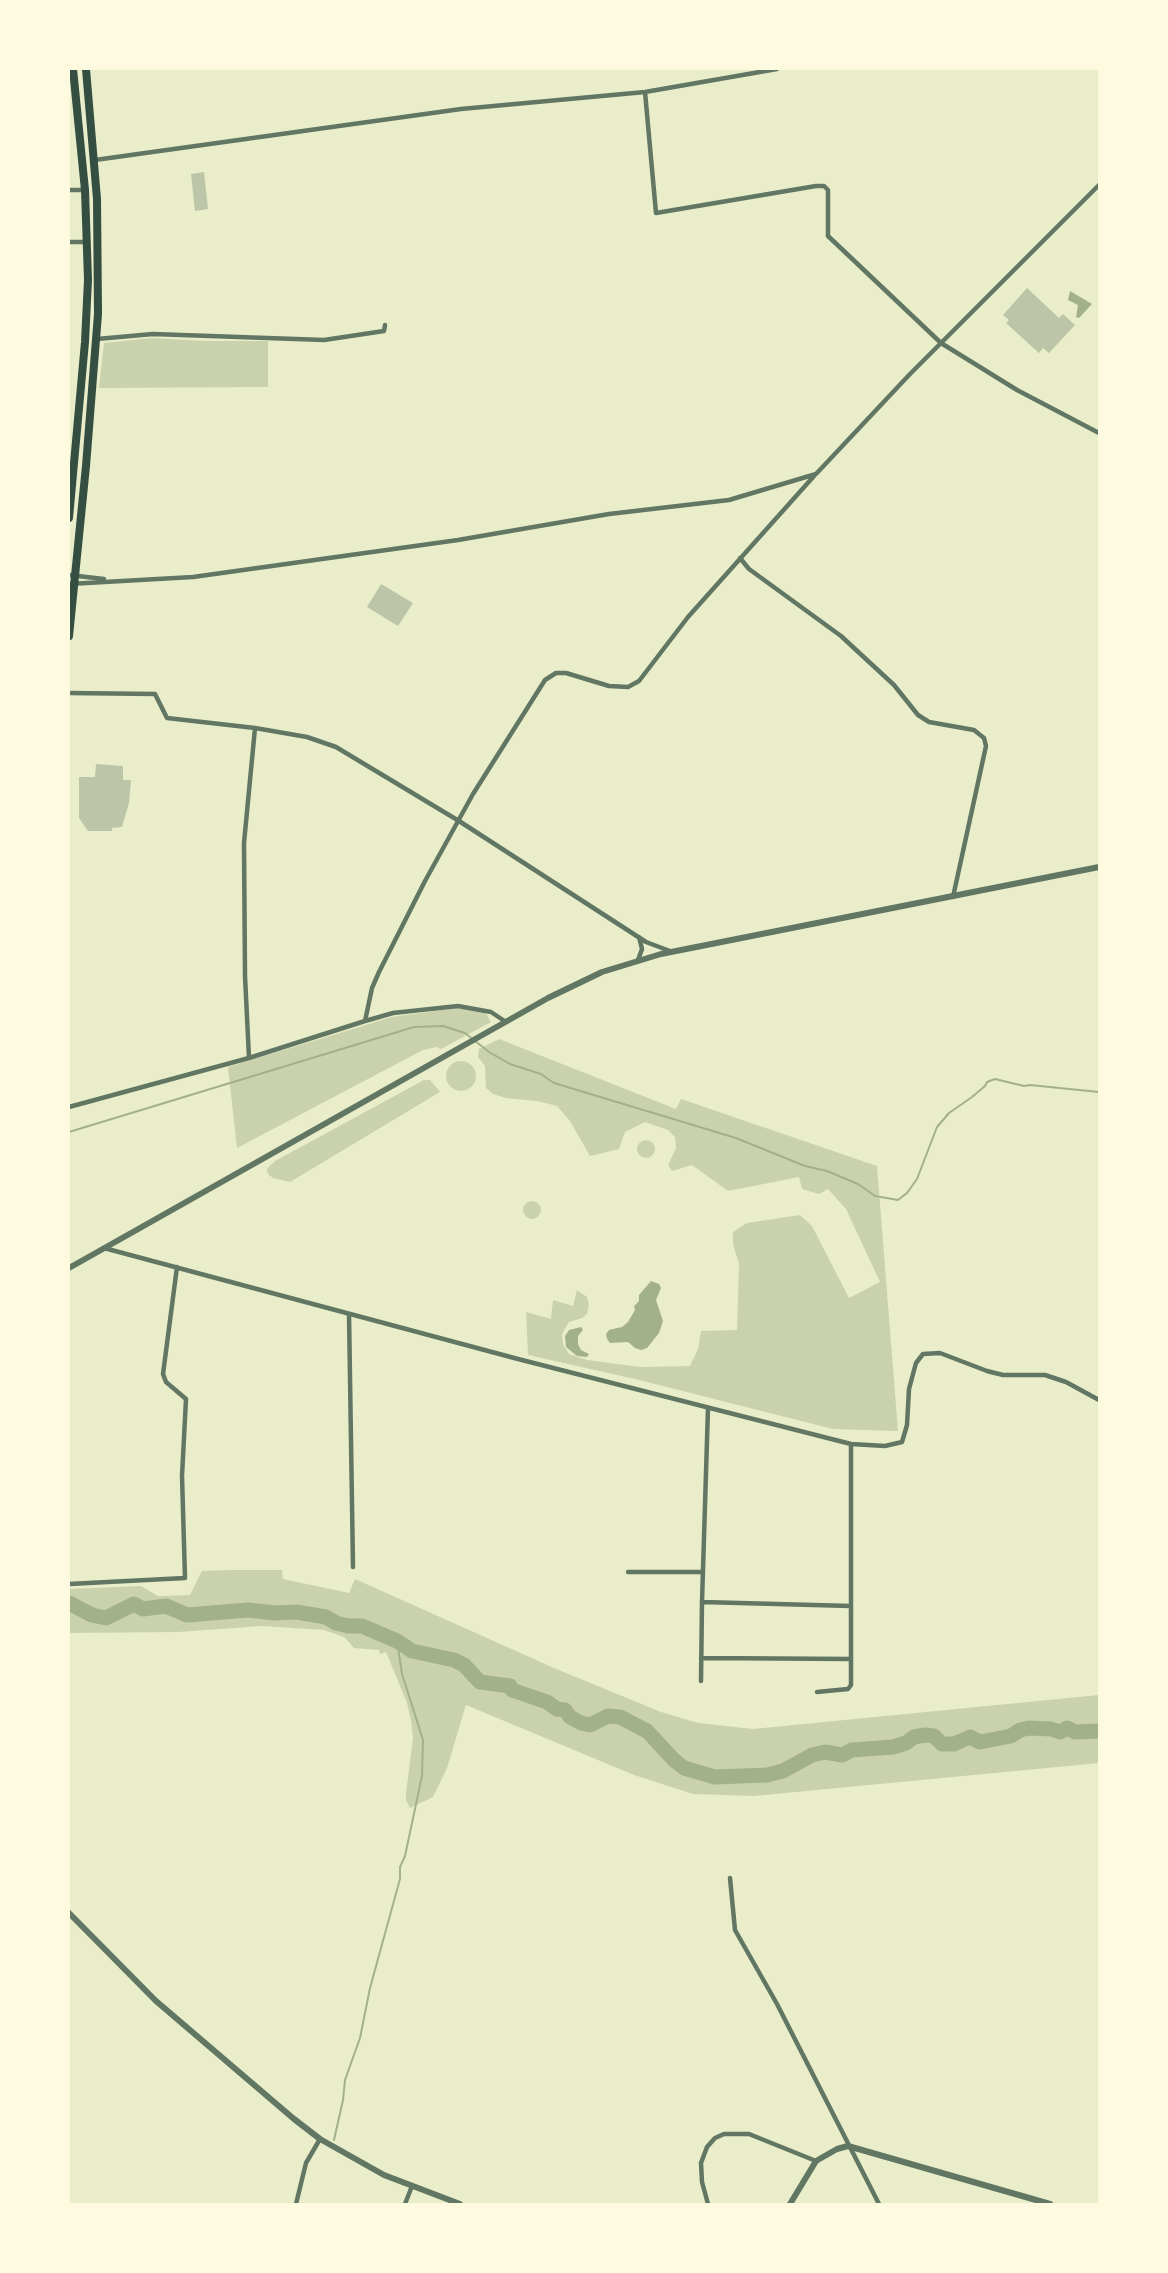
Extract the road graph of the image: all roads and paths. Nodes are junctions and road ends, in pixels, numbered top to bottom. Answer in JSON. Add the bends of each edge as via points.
{"nodes":[{"id":1,"x":73,"y":69,"type":"edge"},
{"id":2,"x":86,"y":69,"type":"edge"},
{"id":3,"x":777,"y":69,"type":"edge"},
{"id":4,"x":645,"y":92,"type":"junction"},
{"id":5,"x":95,"y":160,"type":"junction"},
{"id":6,"x":1099,"y":185,"type":"edge"},
{"id":7,"x":69,"y":190,"type":"edge"},
{"id":8,"x":85,"y":190,"type":"junction"},
{"id":9,"x":69,"y":242,"type":"edge"},
{"id":10,"x":87,"y":242,"type":"junction"},
{"id":11,"x":385,"y":325,"type":"dead end"},
{"id":12,"x":97,"y":339,"type":"junction"},
{"id":13,"x":941,"y":343,"type":"junction"},
{"id":14,"x":1099,"y":433,"type":"edge"},
{"id":15,"x":69,"y":437,"type":"edge"},
{"id":16,"x":76,"y":445,"type":"junction"},
{"id":17,"x":816,"y":474,"type":"junction"},
{"id":18,"x":69,"y":518,"type":"edge"},
{"id":19,"x":740,"y":558,"type":"junction"},
{"id":20,"x":72,"y":579,"type":"edge"},
{"id":21,"x":69,"y":636,"type":"edge"},
{"id":22,"x":69,"y":693,"type":"edge"},
{"id":23,"x":255,"y":728,"type":"junction"},
{"id":24,"x":459,"y":821,"type":"junction"},
{"id":25,"x":1099,"y":867,"type":"edge"},
{"id":26,"x":952,"y":897,"type":"junction"},
{"id":27,"x":639,"y":937,"type":"junction"},
{"id":28,"x":673,"y":952,"type":"junction"},
{"id":29,"x":638,"y":960,"type":"junction"},
{"id":30,"x":365,"y":1021,"type":"junction"},
{"id":31,"x":506,"y":1022,"type":"junction"},
{"id":32,"x":249,"y":1058,"type":"junction"},
{"id":33,"x":69,"y":1107,"type":"edge"},
{"id":34,"x":104,"y":1248,"type":"junction"},
{"id":35,"x":177,"y":1267,"type":"junction"},
{"id":36,"x":69,"y":1268,"type":"edge"},
{"id":37,"x":350,"y":1314,"type":"junction"},
{"id":38,"x":1099,"y":1400,"type":"edge"},
{"id":39,"x":708,"y":1408,"type":"junction"},
{"id":40,"x":851,"y":1444,"type":"junction"},
{"id":41,"x":353,"y":1567,"type":"dead end"},
{"id":42,"x":628,"y":1572,"type":"dead end"},
{"id":43,"x":703,"y":1572,"type":"junction"},
{"id":44,"x":69,"y":1584,"type":"edge"},
{"id":45,"x":702,"y":1602,"type":"junction"},
{"id":46,"x":851,"y":1606,"type":"junction"},
{"id":47,"x":701,"y":1658,"type":"junction"},
{"id":48,"x":851,"y":1659,"type":"junction"},
{"id":49,"x":701,"y":1681,"type":"dead end"},
{"id":50,"x":817,"y":1692,"type":"dead end"},
{"id":51,"x":730,"y":1878,"type":"dead end"},
{"id":52,"x":69,"y":1913,"type":"edge"},
{"id":53,"x":320,"y":2139,"type":"junction"},
{"id":54,"x":848,"y":2146,"type":"junction"},
{"id":55,"x":816,"y":2161,"type":"junction"},
{"id":56,"x":412,"y":2186,"type":"junction"},
{"id":57,"x":296,"y":2204,"type":"edge"},
{"id":58,"x":405,"y":2204,"type":"edge"},
{"id":59,"x":460,"y":2204,"type":"edge"},
{"id":60,"x":708,"y":2204,"type":"edge"},
{"id":61,"x":790,"y":2204,"type":"edge"},
{"id":62,"x":879,"y":2204,"type":"edge"},
{"id":63,"x":1050,"y":2204,"type":"edge"}],
"edges":[{"from":1,"to":8,"type":"main road"},
{"from":2,"to":5,"type":"main road"},
{"from":3,"to":4,"type":"street"},
{"from":4,"to":5,"type":"street","via":[[461,109]]},
{"from":4,"to":13,"type":"street","via":[[656,213],[824,186],[828,190],[828,236]]},
{"from":5,"to":12,"type":"main road"},
{"from":6,"to":13,"type":"street"},
{"from":7,"to":8,"type":"street"},
{"from":8,"to":10,"type":"main road"},
{"from":9,"to":10,"type":"street"},
{"from":10,"to":16,"type":"main road","via":[[85,342]]},
{"from":11,"to":12,"type":"street","via":[[384,331],[324,340],[153,334]]},
{"from":12,"to":20,"type":"main road"},
{"from":13,"to":14,"type":"street","via":[[1017,390]]},
{"from":13,"to":17,"type":"street"},
{"from":15,"to":16,"type":"street"},
{"from":16,"to":18,"type":"main road"},
{"from":17,"to":19,"type":"street"},
{"from":17,"to":20,"type":"street","via":[[729,500],[609,514],[254,570],[154,580]]},
{"from":19,"to":24,"type":"street","via":[[633,685],[609,686],[566,673],[556,673],[545,680]]},
{"from":19,"to":26,"type":"street","via":[[749,569],[841,636],[894,685],[918,715],[929,722],[974,730],[984,738],[986,746]]},
{"from":20,"to":21,"type":"main road"},
{"from":22,"to":23,"type":"street","via":[[155,694],[166,718]]},
{"from":23,"to":24,"type":"street","via":[[307,737],[336,747]]},
{"from":23,"to":32,"type":"street","via":[[243,843]]},
{"from":24,"to":27,"type":"street"},
{"from":24,"to":30,"type":"street","via":[[379,972]]},
{"from":25,"to":26,"type":"street"},
{"from":26,"to":28,"type":"street"},
{"from":27,"to":28,"type":"street"},
{"from":27,"to":29,"type":"street","via":[[642,949]]},
{"from":28,"to":29,"type":"street"},
{"from":29,"to":31,"type":"street","via":[[602,972]]},
{"from":30,"to":31,"type":"street","via":[[393,1013],[458,1006],[491,1012]]},
{"from":30,"to":32,"type":"street"},
{"from":31,"to":34,"type":"street"},
{"from":32,"to":33,"type":"street"},
{"from":34,"to":35,"type":"street"},
{"from":34,"to":36,"type":"street"},
{"from":35,"to":37,"type":"street"},
{"from":35,"to":44,"type":"street","via":[[163,1374],[166,1382],[186,1399],[182,1476],[185,1578]]},
{"from":37,"to":39,"type":"street"},
{"from":37,"to":41,"type":"street"},
{"from":38,"to":40,"type":"street","via":[[1045,1375],[1003,1375],[940,1353],[923,1354],[916,1363],[909,1389],[902,1442],[885,1446]]},
{"from":39,"to":40,"type":"street"},
{"from":39,"to":43,"type":"street"},
{"from":40,"to":46,"type":"street"},
{"from":42,"to":43,"type":"street"},
{"from":43,"to":45,"type":"street"},
{"from":45,"to":46,"type":"street"},
{"from":45,"to":47,"type":"street"},
{"from":46,"to":48,"type":"street"},
{"from":47,"to":48,"type":"street"},
{"from":47,"to":49,"type":"street"},
{"from":48,"to":50,"type":"street","via":[[849,1688]]},
{"from":51,"to":54,"type":"street","via":[[735,1930]]},
{"from":52,"to":53,"type":"street","via":[[156,2001]]},
{"from":53,"to":56,"type":"street","via":[[366,2166]]},
{"from":53,"to":57,"type":"street","via":[[306,2163]]},
{"from":54,"to":55,"type":"street"},
{"from":54,"to":62,"type":"street"},
{"from":54,"to":63,"type":"street"},
{"from":55,"to":60,"type":"street","via":[[748,2134],[724,2134],[707,2147],[701,2163]]},
{"from":55,"to":61,"type":"street"},
{"from":56,"to":58,"type":"street"},
{"from":56,"to":59,"type":"street"}]}
